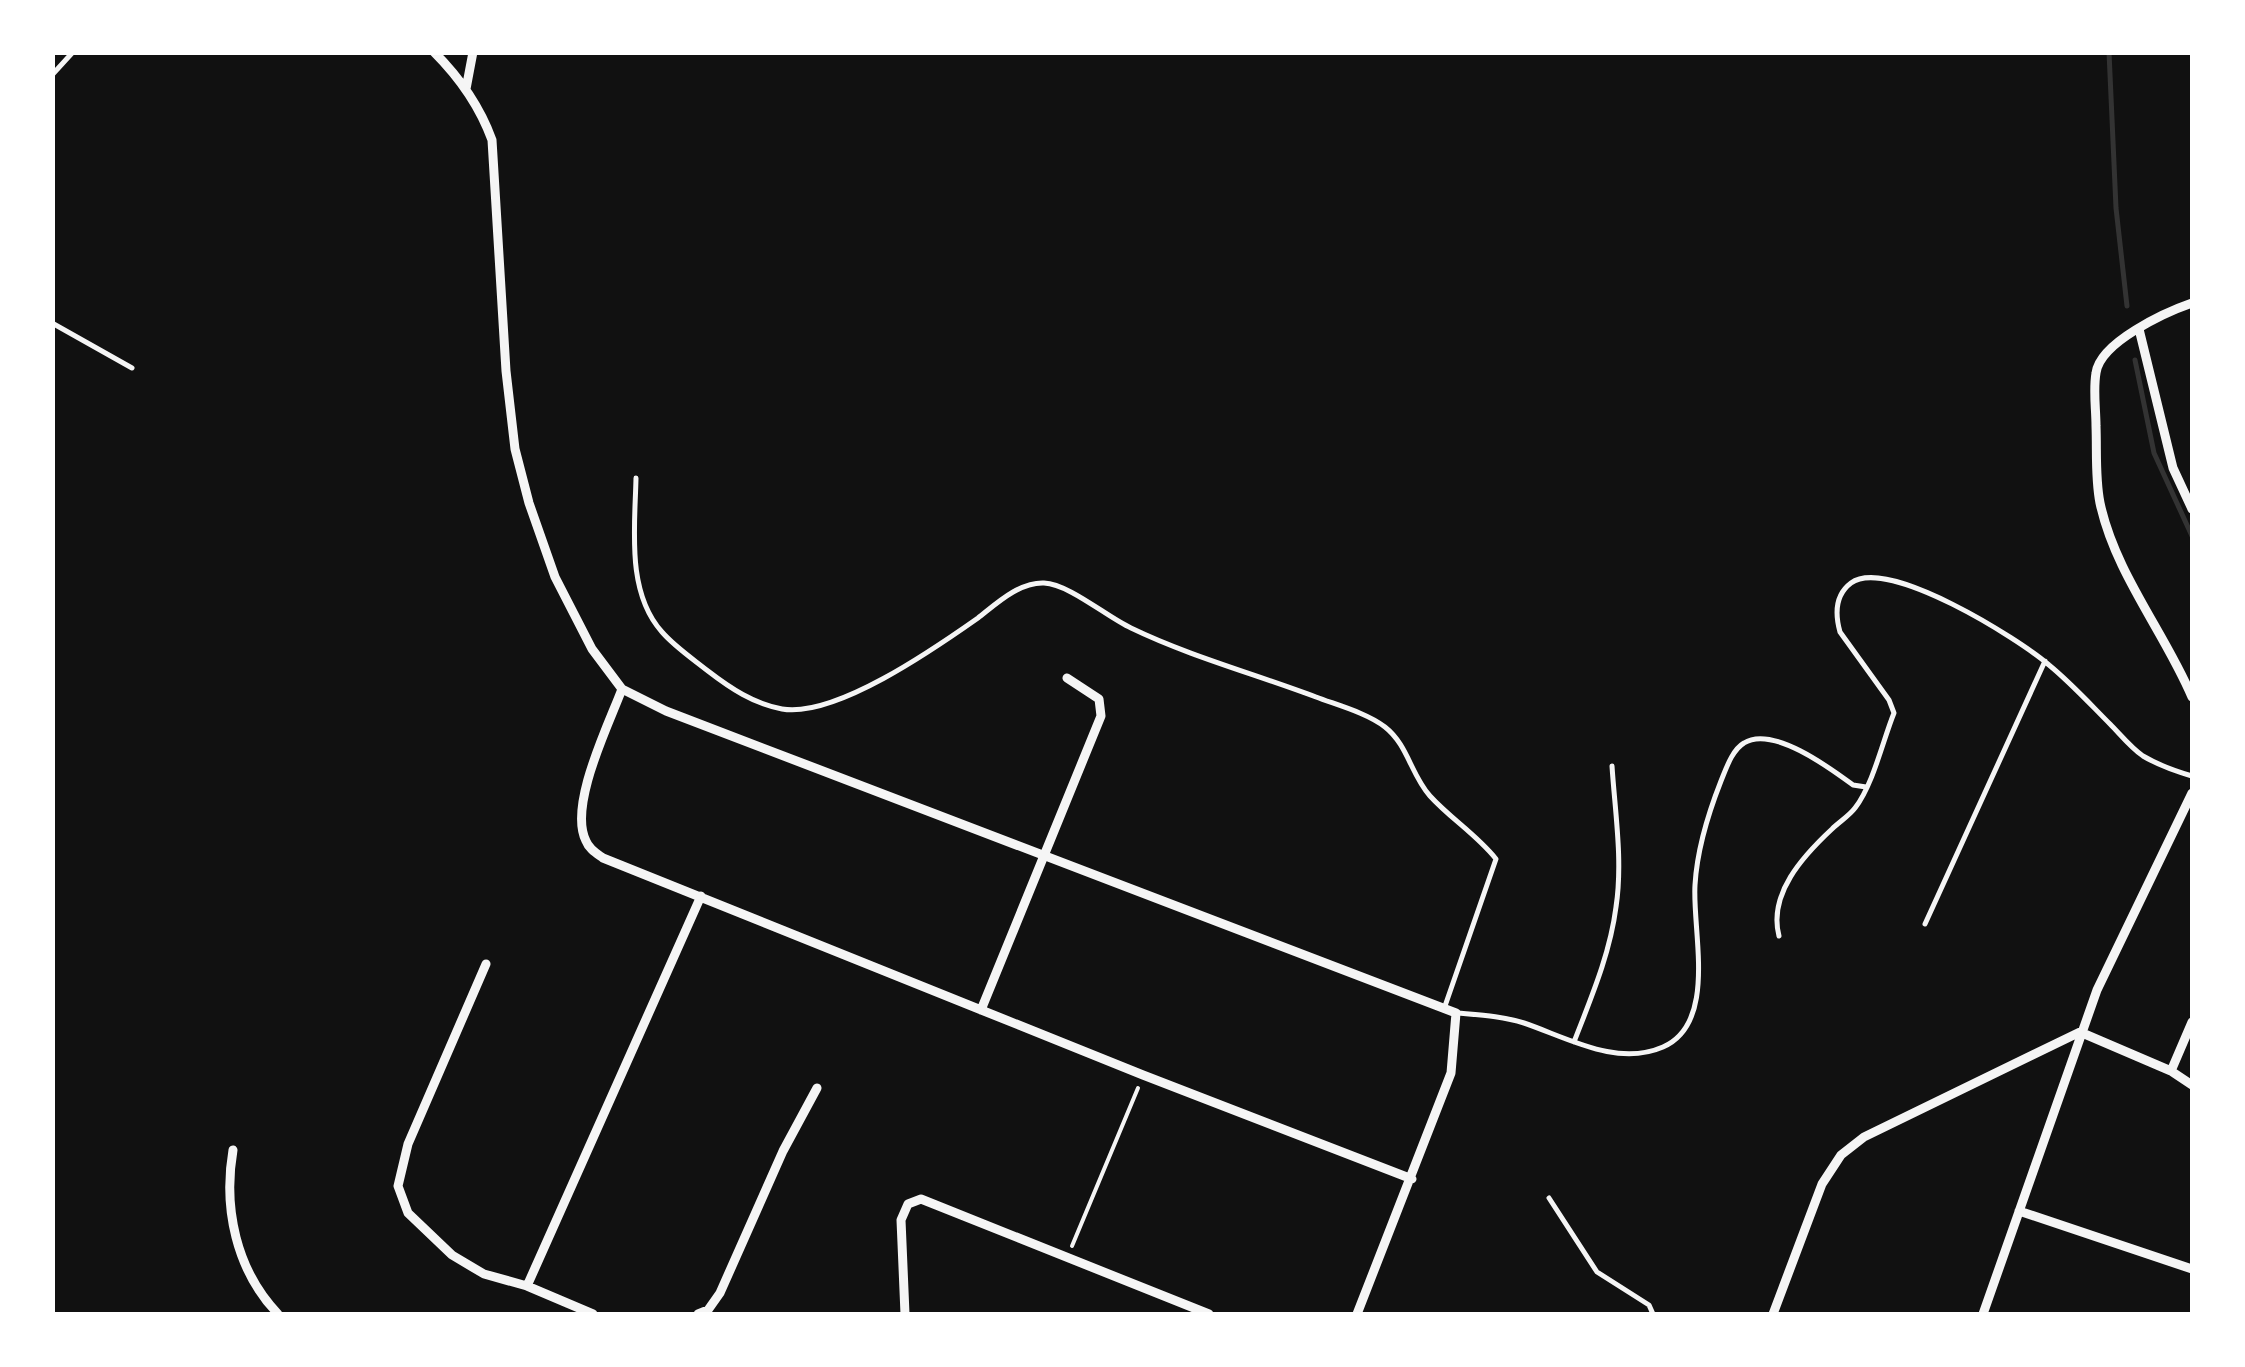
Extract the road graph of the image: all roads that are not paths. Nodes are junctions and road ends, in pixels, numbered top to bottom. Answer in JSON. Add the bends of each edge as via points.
{"nodes":[{"id":1,"x":73,"y":52,"type":"edge"},
{"id":2,"x":434,"y":52,"type":"edge"},
{"id":3,"x":474,"y":52,"type":"edge"},
{"id":4,"x":52,"y":75,"type":"edge"},
{"id":5,"x":466,"y":89,"type":"junction"},
{"id":6,"x":2191,"y":304,"type":"edge"},
{"id":7,"x":52,"y":323,"type":"edge"},
{"id":8,"x":2139,"y":328,"type":"junction"},
{"id":9,"x":132,"y":368,"type":"dead end"},
{"id":10,"x":636,"y":478,"type":"dead end"},
{"id":11,"x":2192,"y":509,"type":"edge"},
{"id":12,"x":2046,"y":661,"type":"junction"},
{"id":13,"x":1067,"y":678,"type":"dead end"},
{"id":14,"x":622,"y":688,"type":"junction"},
{"id":15,"x":2192,"y":698,"type":"edge"},
{"id":16,"x":1612,"y":766,"type":"dead end"},
{"id":17,"x":2192,"y":776,"type":"edge"},
{"id":18,"x":1866,"y":787,"type":"junction"},
{"id":19,"x":2192,"y":793,"type":"edge"},
{"id":20,"x":1044,"y":854,"type":"junction"},
{"id":21,"x":701,"y":896,"type":"junction"},
{"id":22,"x":1926,"y":924,"type":"dead end"},
{"id":23,"x":1778,"y":936,"type":"dead end"},
{"id":24,"x":486,"y":964,"type":"dead end"},
{"id":25,"x":1445,"y":1006,"type":"junction"},
{"id":26,"x":980,"y":1010,"type":"junction"},
{"id":27,"x":1456,"y":1013,"type":"junction"},
{"id":28,"x":2192,"y":1022,"type":"edge"},
{"id":29,"x":2080,"y":1032,"type":"junction"},
{"id":30,"x":1574,"y":1042,"type":"junction"},
{"id":31,"x":2172,"y":1072,"type":"junction"},
{"id":32,"x":2192,"y":1085,"type":"edge"},
{"id":33,"x":816,"y":1088,"type":"dead end"},
{"id":34,"x":233,"y":1150,"type":"dead end"},
{"id":35,"x":1412,"y":1179,"type":"junction"},
{"id":36,"x":1549,"y":1198,"type":"dead end"},
{"id":37,"x":2019,"y":1211,"type":"junction"},
{"id":38,"x":2192,"y":1269,"type":"edge"},
{"id":39,"x":527,"y":1286,"type":"junction"},
{"id":40,"x":278,"y":1314,"type":"edge"},
{"id":41,"x":593,"y":1314,"type":"edge"},
{"id":42,"x":698,"y":1314,"type":"edge"},
{"id":43,"x":905,"y":1314,"type":"edge"},
{"id":44,"x":1209,"y":1314,"type":"edge"},
{"id":45,"x":1357,"y":1314,"type":"edge"},
{"id":46,"x":1653,"y":1314,"type":"edge"},
{"id":47,"x":1773,"y":1314,"type":"edge"},
{"id":48,"x":1983,"y":1314,"type":"edge"}],
"edges":[{"from":1,"to":4,"type":"lane"},
{"from":2,"to":5,"type":"street"},
{"from":3,"to":5,"type":"street"},
{"from":5,"to":14,"type":"street","via":[[492,140],[506,371],[528,503],[555,577],[592,649]]},
{"from":6,"to":8,"type":"street"},
{"from":7,"to":9,"type":"lane"},
{"from":8,"to":11,"type":"street","via":[[2173,468]]},
{"from":8,"to":15,"type":"street","via":[[2106,353],[2096,373],[2100,506]]},
{"from":10,"to":25,"type":"lane","via":[[635,548],[648,612],[683,651],[752,700],[781,709],[828,704],[897,670],[1020,589],[1046,583],[1134,630],[1384,726],[1430,796],[1496,859]]},
{"from":12,"to":17,"type":"lane","via":[[2140,754]]},
{"from":12,"to":18,"type":"lane","via":[[1902,580],[1850,583],[1836,606],[1840,632],[1894,713]]},
{"from":12,"to":22,"type":"lane"},
{"from":13,"to":20,"type":"street","via":[[1092,691],[1101,716]]},
{"from":14,"to":20,"type":"street","via":[[666,711]]},
{"from":14,"to":21,"type":"street","via":[[584,799],[584,840],[603,858]]},
{"from":16,"to":30,"type":"lane","via":[[1617,904]]},
{"from":18,"to":23,"type":"lane","via":[[1856,808],[1799,864],[1775,911]]},
{"from":18,"to":30,"type":"lane","via":[[1779,742],[1756,738],[1738,748],[1699,856],[1698,984],[1691,1020],[1676,1040],[1638,1054]]},
{"from":19,"to":29,"type":"street"},
{"from":20,"to":25,"type":"street"},
{"from":20,"to":26,"type":"street"},
{"from":21,"to":26,"type":"street"},
{"from":21,"to":39,"type":"street"},
{"from":24,"to":39,"type":"street","via":[[408,1144],[398,1186],[408,1213],[452,1255],[484,1274]]},
{"from":25,"to":27,"type":"street"},
{"from":26,"to":35,"type":"street"},
{"from":27,"to":30,"type":"lane","via":[[1495,1016]]},
{"from":27,"to":35,"type":"street","via":[[1451,1074]]},
{"from":28,"to":31,"type":"street"},
{"from":29,"to":31,"type":"street"},
{"from":29,"to":37,"type":"street"},
{"from":29,"to":47,"type":"street","via":[[1864,1137],[1842,1155],[1822,1184]]},
{"from":31,"to":32,"type":"street"},
{"from":33,"to":42,"type":"street","via":[[720,1293]]},
{"from":34,"to":40,"type":"street","via":[[228,1204],[236,1240],[252,1280]]},
{"from":35,"to":45,"type":"street"},
{"from":36,"to":46,"type":"lane","via":[[1598,1272]]},
{"from":37,"to":38,"type":"street"},
{"from":37,"to":48,"type":"street"},
{"from":39,"to":41,"type":"street"},
{"from":43,"to":44,"type":"street","via":[[902,1220],[908,1204],[921,1199]]}]}
